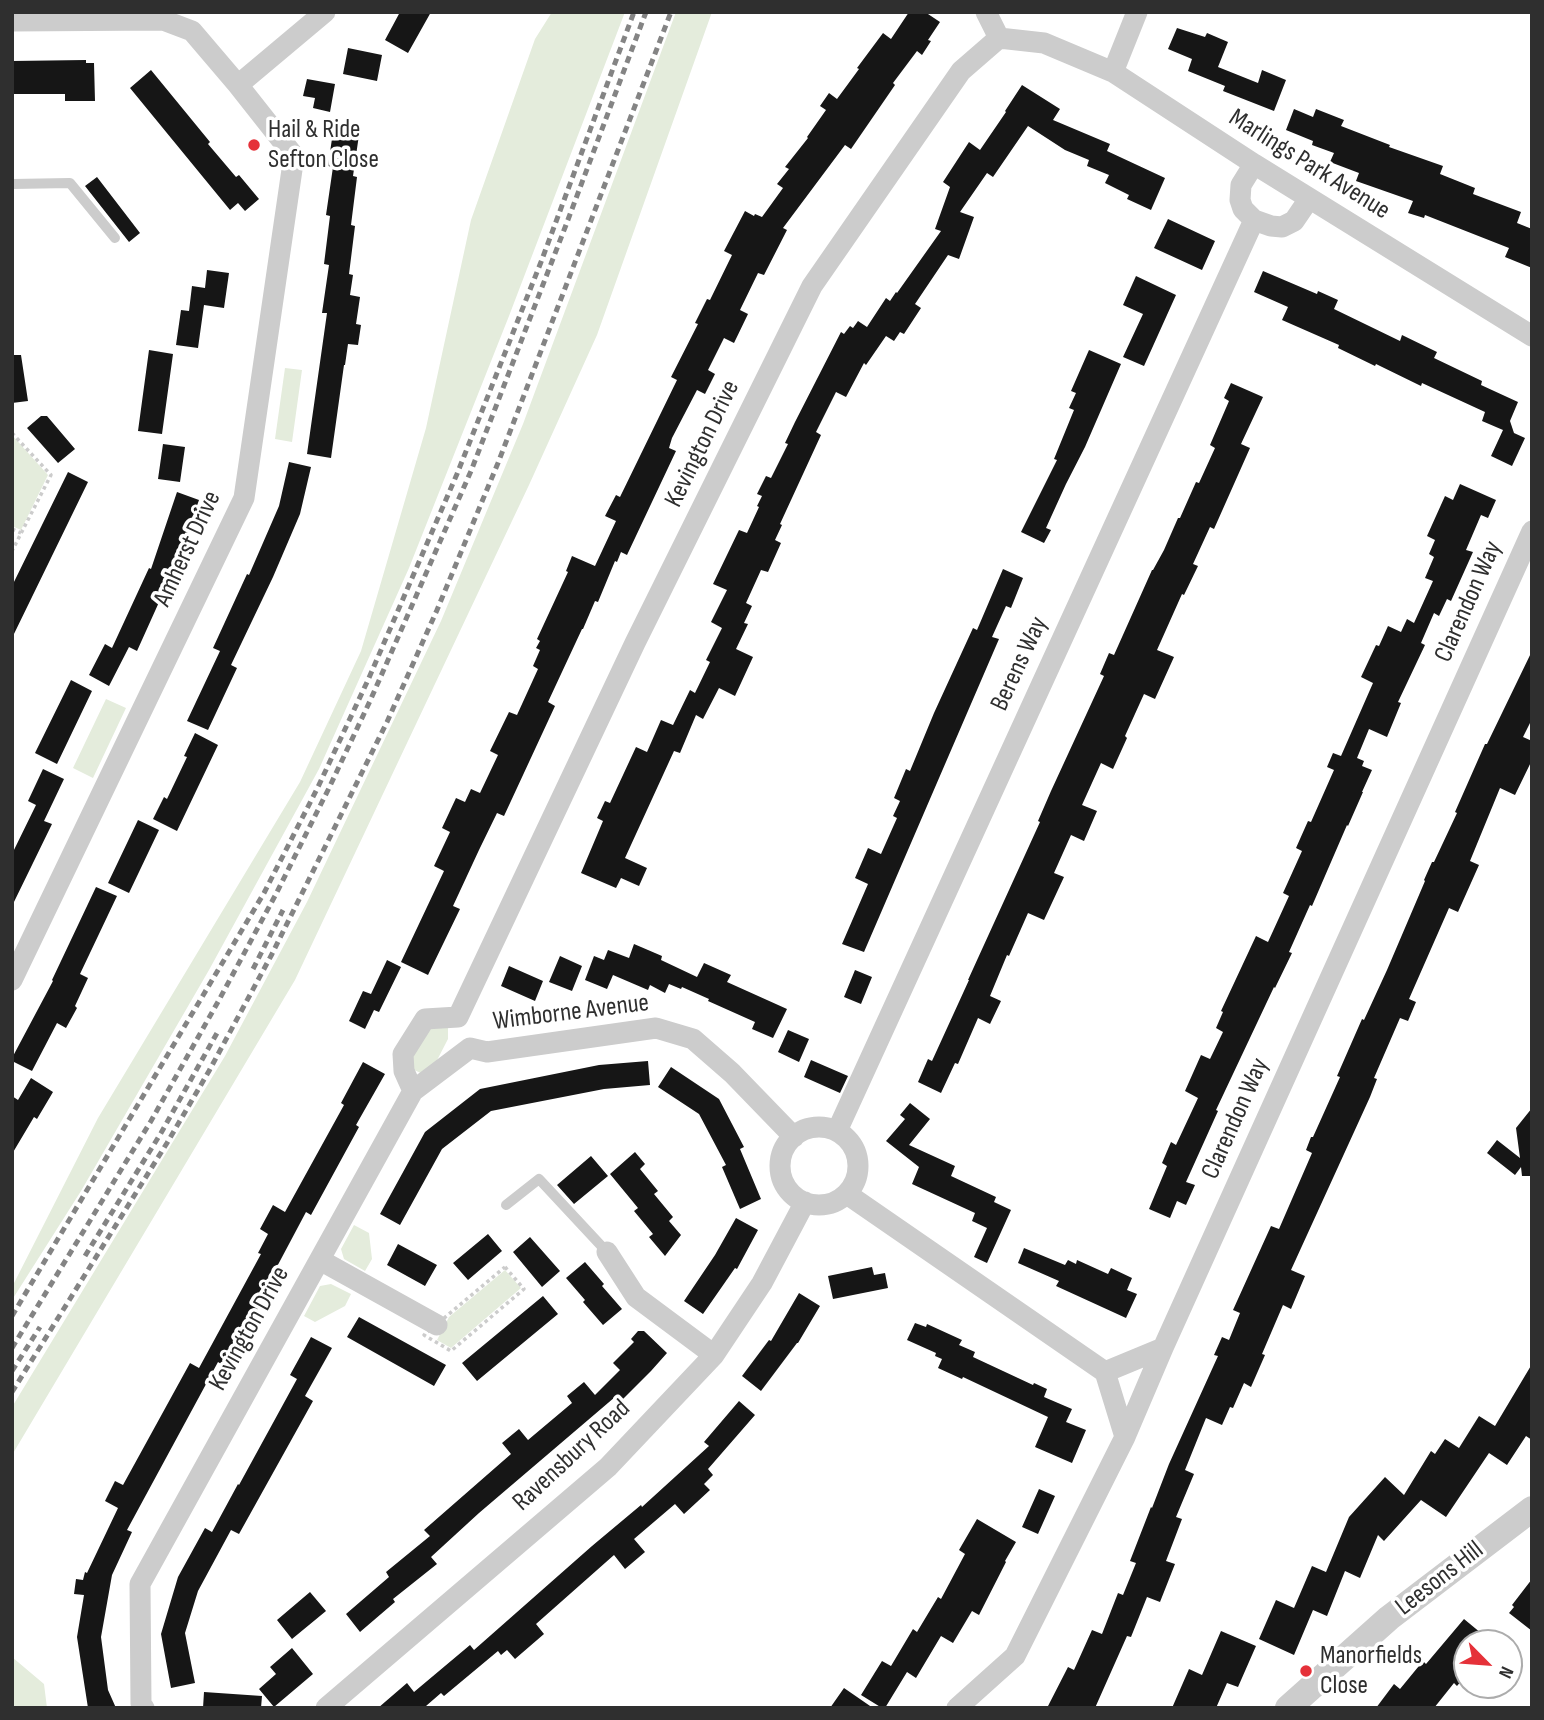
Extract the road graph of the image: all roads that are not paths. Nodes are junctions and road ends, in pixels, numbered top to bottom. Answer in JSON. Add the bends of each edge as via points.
{"nodes":[{"id":1,"x":325,"y":12,"type":"edge"},
{"id":2,"x":986,"y":12,"type":"edge"},
{"id":3,"x":1137,"y":12,"type":"edge"},
{"id":4,"x":12,"y":20,"type":"edge"},
{"id":5,"x":999,"y":38,"type":"junction"},
{"id":6,"x":1113,"y":72,"type":"junction"},
{"id":7,"x":239,"y":85,"type":"junction"},
{"id":8,"x":1254,"y":164,"type":"junction"},
{"id":9,"x":12,"y":184,"type":"edge"},
{"id":10,"x":1309,"y":199,"type":"junction"},
{"id":11,"x":1254,"y":220,"type":"junction"},
{"id":12,"x":115,"y":238,"type":"dead end"},
{"id":13,"x":1532,"y":336,"type":"edge"},
{"id":14,"x":1532,"y":531,"type":"edge"},
{"id":15,"x":12,"y":980,"type":"edge"},
{"id":16,"x":458,"y":1017,"type":"junction"},
{"id":17,"x":470,"y":1048,"type":"junction"},
{"id":18,"x":414,"y":1091,"type":"junction"},
{"id":19,"x":837,"y":1131,"type":"junction"},
{"id":20,"x":794,"y":1137,"type":"junction"},
{"id":21,"x":847,"y":1194,"type":"junction"},
{"id":22,"x":805,"y":1202,"type":"junction"},
{"id":23,"x":506,"y":1205,"type":"dead end"},
{"id":24,"x":607,"y":1252,"type":"joint"},
{"id":25,"x":320,"y":1260,"type":"junction"},
{"id":26,"x":437,"y":1325,"type":"road end"},
{"id":27,"x":1163,"y":1348,"type":"junction"},
{"id":28,"x":714,"y":1355,"type":"junction"},
{"id":29,"x":1105,"y":1372,"type":"junction"},
{"id":30,"x":1125,"y":1437,"type":"junction"},
{"id":31,"x":1532,"y":1509,"type":"edge"},
{"id":32,"x":144,"y":1708,"type":"edge"},
{"id":33,"x":326,"y":1708,"type":"edge"},
{"id":34,"x":957,"y":1708,"type":"edge"},
{"id":35,"x":1288,"y":1708,"type":"edge"}],
"edges":[{"from":1,"to":7,"type":"street"},
{"from":2,"to":5,"type":"street"},
{"from":3,"to":6,"type":"street"},
{"from":4,"to":7,"type":"street","name":"Amherst Drive","via":[[163,20],[192,31]]},
{"from":5,"to":6,"type":"street","via":[[1044,43]]},
{"from":5,"to":16,"type":"street","name":"Kevington Drive","via":[[961,71],[812,286],[635,643]]},
{"from":6,"to":8,"type":"street","name":"Marlings Park Avenue"},
{"from":7,"to":15,"type":"street","name":"Amherst Drive","via":[[294,156],[244,498]]},
{"from":8,"to":10,"type":"street","name":"Marlings Park Avenue"},
{"from":8,"to":11,"type":"street","via":[[1241,185],[1240,200]]},
{"from":9,"to":12,"type":"lane","via":[[70,183]]},
{"from":10,"to":11,"type":"street","via":[[1294,221],[1282,227]]},
{"from":10,"to":13,"type":"street","name":"Marlings Park Avenue"},
{"from":11,"to":19,"type":"street","name":"Berens Way"},
{"from":14,"to":27,"type":"street","name":"Clarendon Way"},
{"from":16,"to":17,"type":"street"},
{"from":16,"to":18,"type":"street","via":[[425,1019],[410,1042],[403,1054],[404,1071]]},
{"from":17,"to":18,"type":"street","name":"Wimborne Avenue"},
{"from":17,"to":20,"type":"street","name":"Wimborne Avenue","via":[[487,1052],[656,1028],[693,1039]]},
{"from":18,"to":25,"type":"street","name":"Kevington Drive"},
{"from":19,"to":20,"type":"street","via":[[814,1128]]},
{"from":19,"to":21,"type":"street","via":[[854,1148],[858,1160],[858,1172]]},
{"from":20,"to":22,"type":"street","via":[[785,1147],[781,1173],[794,1196]]},
{"from":21,"to":22,"type":"street","via":[[827,1204]]},
{"from":21,"to":29,"type":"street"},
{"from":22,"to":28,"type":"street","name":"Ravensbury Road","via":[[762,1283]]},
{"from":23,"to":24,"type":"lane","via":[[539,1179]]},
{"from":24,"to":28,"type":"street","via":[[636,1297]]},
{"from":25,"to":26,"type":"street"},
{"from":25,"to":32,"type":"street","name":"Kevington Drive","via":[[141,1584]]},
{"from":27,"to":29,"type":"street"},
{"from":27,"to":30,"type":"street","name":"Clarendon Way"},
{"from":28,"to":33,"type":"street","name":"Ravensbury Road","via":[[608,1466]]},
{"from":29,"to":30,"type":"street"},
{"from":30,"to":34,"type":"street","name":"Clarendon Way","via":[[1015,1656]]},
{"from":31,"to":35,"type":"street","name":"Leesons Hill","via":[[1389,1618]]}]}
